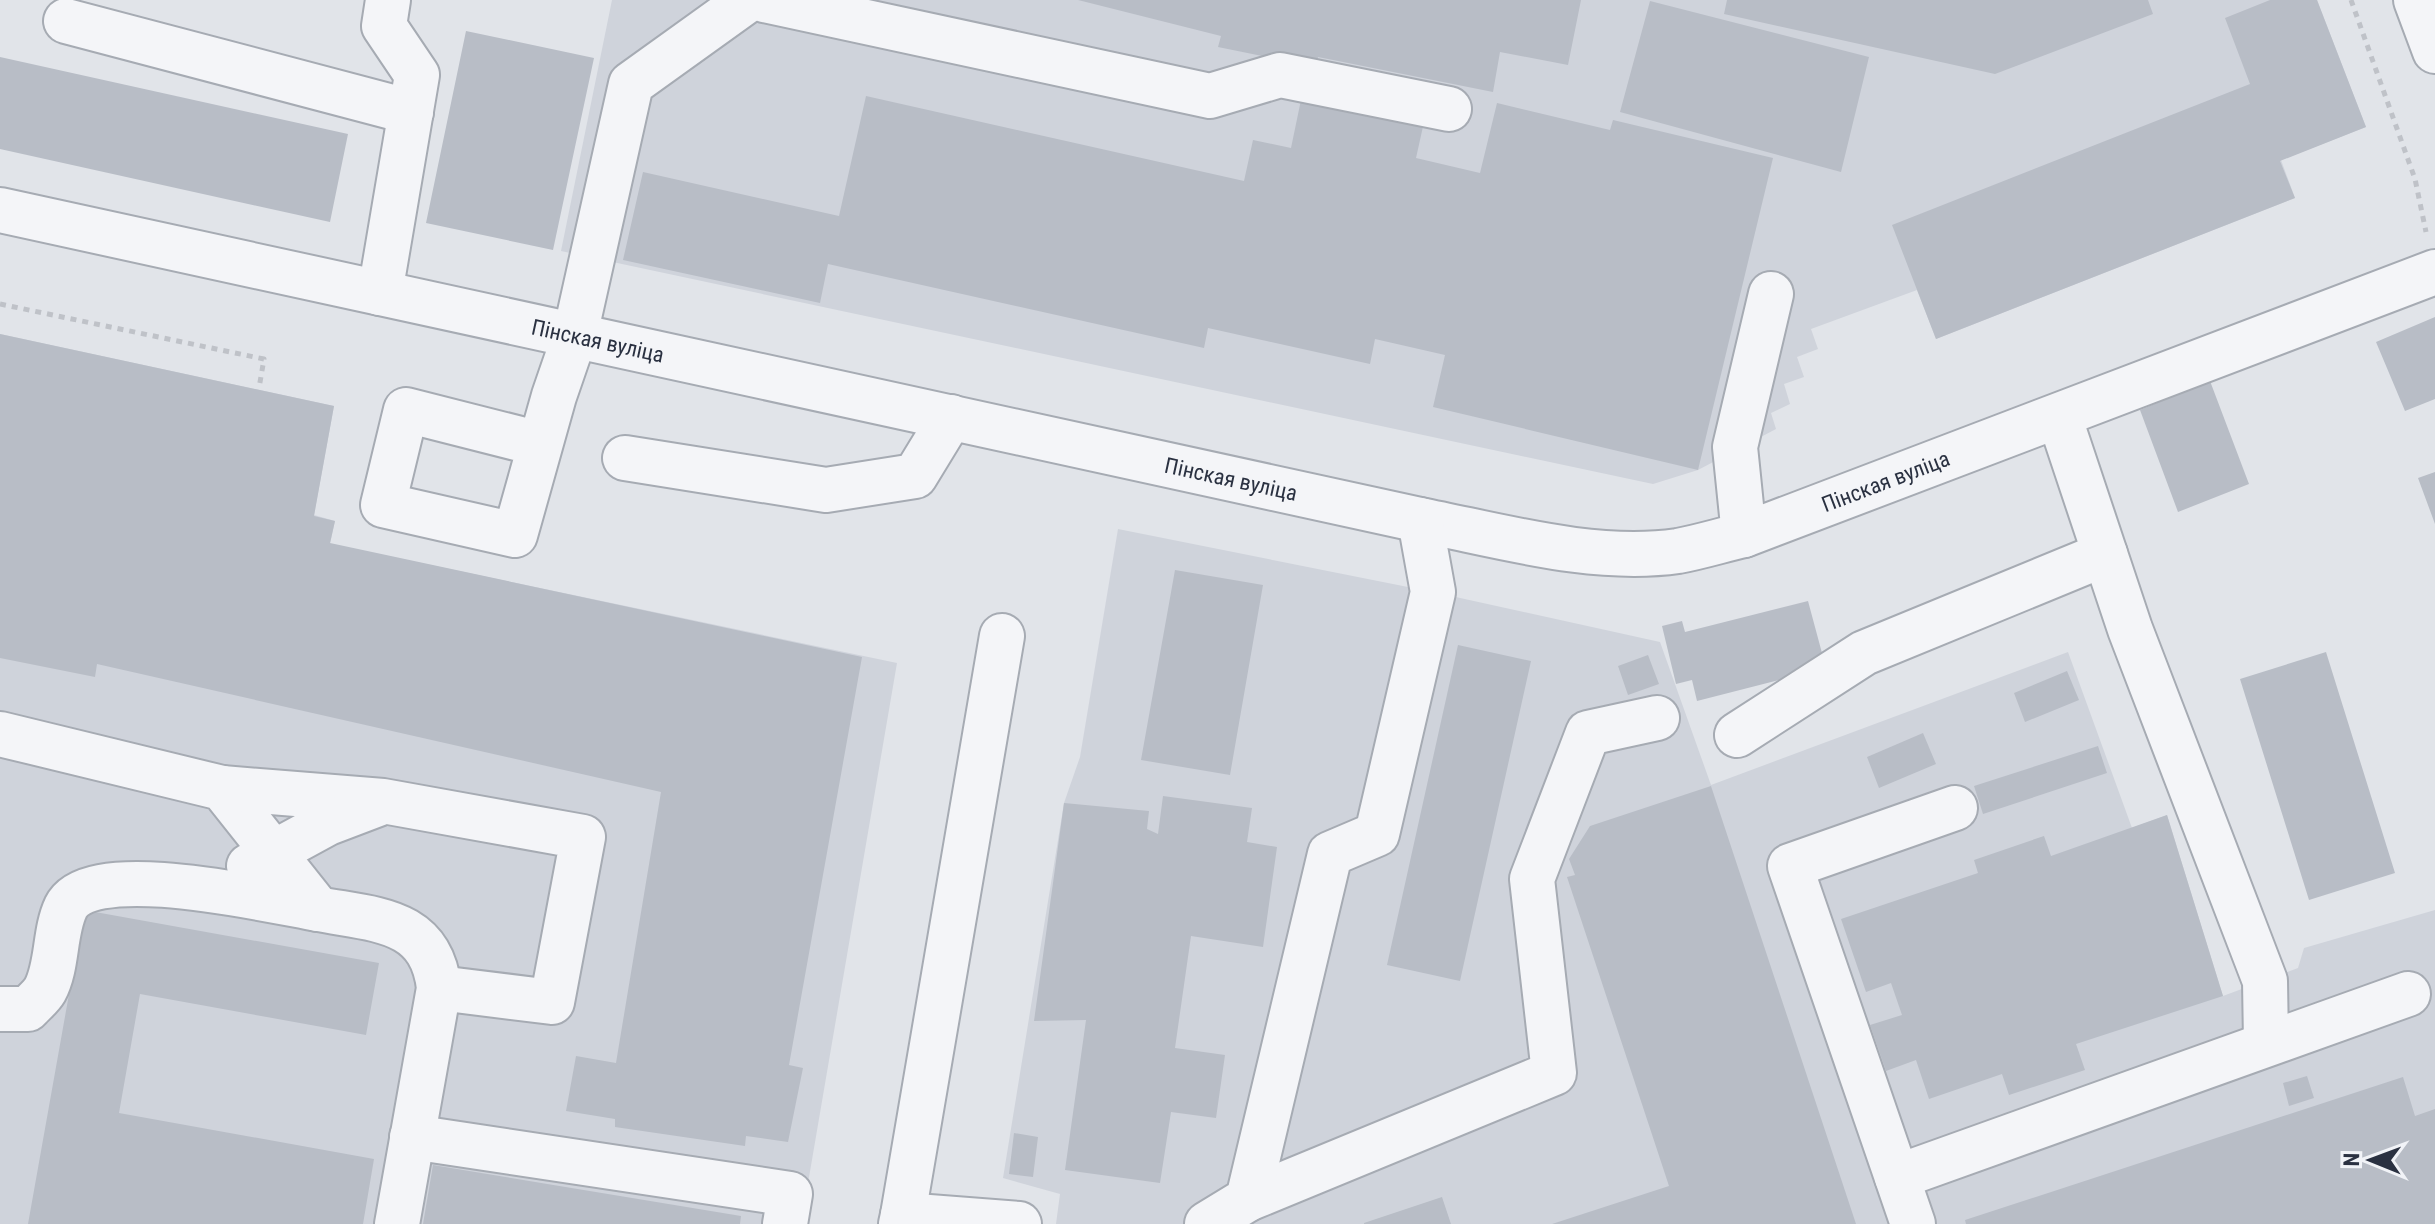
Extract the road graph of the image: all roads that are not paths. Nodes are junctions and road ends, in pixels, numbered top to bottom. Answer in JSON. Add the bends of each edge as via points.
{"nodes":[{"id":1,"x":388,"y":0,"type":"edge"},
{"id":2,"x":748,"y":0,"type":"edge"},
{"id":3,"x":764,"y":0,"type":"edge"},
{"id":4,"x":2416,"y":0,"type":"edge"},
{"id":5,"x":66,"y":21,"type":"dead end"},
{"id":6,"x":2435,"y":51,"type":"edge"},
{"id":7,"x":1449,"y":109,"type":"dead end"},
{"id":8,"x":411,"y":112,"type":"junction"},
{"id":9,"x":0,"y":210,"type":"edge"},
{"id":10,"x":2431,"y":254,"type":"edge"},
{"id":11,"x":380,"y":293,"type":"junction"},
{"id":12,"x":1771,"y":294,"type":"dead end"},
{"id":13,"x":575,"y":335,"type":"junction"},
{"id":14,"x":2059,"y":416,"type":"junction"},
{"id":15,"x":951,"y":417,"type":"junction"},
{"id":16,"x":540,"y":444,"type":"dead end"},
{"id":17,"x":625,"y":458,"type":"dead end"},
{"id":18,"x":1420,"y":520,"type":"junction"},
{"id":19,"x":1744,"y":535,"type":"junction"},
{"id":20,"x":2105,"y":554,"type":"junction"},
{"id":21,"x":1002,"y":636,"type":"dead end"},
{"id":22,"x":1657,"y":718,"type":"dead end"},
{"id":23,"x":0,"y":734,"type":"edge"},
{"id":24,"x":1737,"y":735,"type":"dead end"},
{"id":25,"x":222,"y":788,"type":"junction"},
{"id":26,"x":383,"y":801,"type":"junction"},
{"id":27,"x":1955,"y":808,"type":"dead end"},
{"id":28,"x":274,"y":853,"type":"junction"},
{"id":29,"x":170,"y":885,"type":"junction"},
{"id":30,"x":318,"y":909,"type":"junction"},
{"id":31,"x":439,"y":988,"type":"junction"},
{"id":32,"x":2408,"y":994,"type":"dead end"},
{"id":33,"x":0,"y":1009,"type":"edge"},
{"id":34,"x":2266,"y":1042,"type":"junction"},
{"id":35,"x":412,"y":1137,"type":"junction"},
{"id":36,"x":1897,"y":1177,"type":"junction"},
{"id":37,"x":1248,"y":1199,"type":"junction"},
{"id":38,"x":902,"y":1219,"type":"edge"},
{"id":39,"x":397,"y":1224,"type":"edge"},
{"id":40,"x":785,"y":1224,"type":"edge"},
{"id":41,"x":1019,"y":1224,"type":"edge"},
{"id":42,"x":1207,"y":1224,"type":"edge"},
{"id":43,"x":1913,"y":1224,"type":"edge"}],
"edges":[{"from":1,"to":8,"type":"street","via":[[384,26],[417,75]]},
{"from":2,"to":13,"type":"street","via":[[631,84]]},
{"from":3,"to":7,"type":"street","via":[[1210,96],[1280,75]]},
{"from":4,"to":6,"type":"street"},
{"from":5,"to":8,"type":"street"},
{"from":8,"to":11,"type":"street"},
{"from":9,"to":11,"type":"street","name":"Пінская вуліца"},
{"from":10,"to":14,"type":"street","name":"Пінская вуліца"},
{"from":11,"to":13,"type":"street","name":"Пінская вуліца"},
{"from":12,"to":19,"type":"street","via":[[1735,447]]},
{"from":13,"to":15,"type":"street","name":"Пінская вуліца"},
{"from":13,"to":16,"type":"street"},
{"from":14,"to":19,"type":"street","name":"Пінская вуліца"},
{"from":14,"to":20,"type":"street"},
{"from":15,"to":17,"type":"street","via":[[915,476],[826,490]]},
{"from":15,"to":18,"type":"street","name":"Пінская вуліца"},
{"from":18,"to":19,"type":"street","name":"Пінская вуліца","via":[[1611,552],[1677,551]]},
{"from":18,"to":37,"type":"street","via":[[1433,592],[1377,834],[1330,854]]},
{"from":20,"to":24,"type":"street","via":[[1864,653]]},
{"from":20,"to":34,"type":"street","via":[[2265,981]]},
{"from":21,"to":38,"type":"street"},
{"from":22,"to":37,"type":"street","via":[[1588,733],[1532,879],[1554,1073]]},
{"from":23,"to":25,"type":"street"},
{"from":25,"to":26,"type":"street"},
{"from":25,"to":28,"type":"street"},
{"from":26,"to":28,"type":"street"},
{"from":26,"to":31,"type":"street","via":[[583,837],[552,1002]]},
{"from":27,"to":36,"type":"street","via":[[1790,866]]},
{"from":28,"to":29,"type":"street","via":[[239,872]]},
{"from":28,"to":30,"type":"street"},
{"from":29,"to":30,"type":"street"},
{"from":29,"to":33,"type":"street","via":[[84,888],[66,906],[45,990],[28,1009]]},
{"from":30,"to":31,"type":"street","via":[[398,925],[429,950]]},
{"from":31,"to":35,"type":"street"},
{"from":32,"to":34,"type":"street"},
{"from":34,"to":36,"type":"street"},
{"from":35,"to":39,"type":"street"},
{"from":35,"to":40,"type":"street","via":[[790,1194]]},
{"from":36,"to":43,"type":"street"},
{"from":37,"to":42,"type":"street"},
{"from":38,"to":41,"type":"street"}]}
